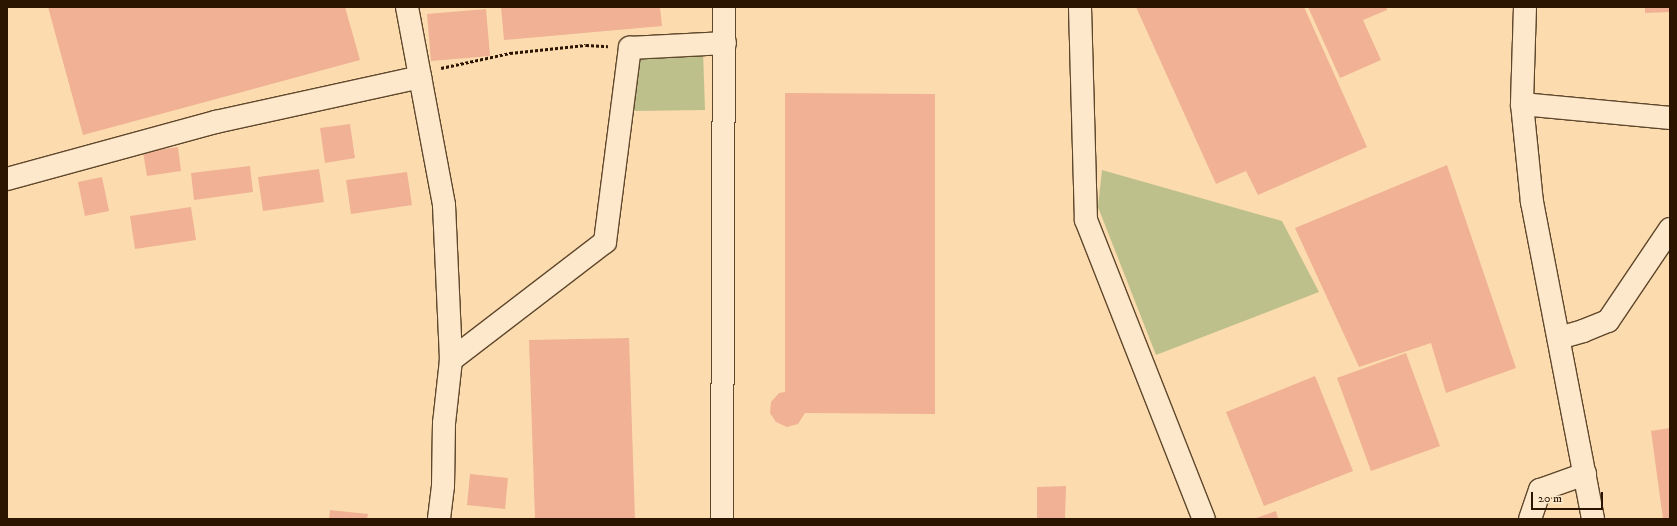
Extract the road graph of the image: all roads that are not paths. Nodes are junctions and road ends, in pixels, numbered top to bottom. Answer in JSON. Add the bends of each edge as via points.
{"nodes":[{"id":1,"x":407,"y":7,"type":"edge"},
{"id":2,"x":724,"y":7,"type":"edge"},
{"id":3,"x":1080,"y":7,"type":"edge"},
{"id":4,"x":1525,"y":7,"type":"edge"},
{"id":5,"x":725,"y":43,"type":"junction"},
{"id":6,"x":420,"y":75,"type":"junction"},
{"id":7,"x":1522,"y":104,"type":"junction"},
{"id":8,"x":1670,"y":118,"type":"edge"},
{"id":9,"x":7,"y":179,"type":"edge"},
{"id":10,"x":1670,"y":229,"type":"edge"},
{"id":11,"x":1559,"y":338,"type":"junction"},
{"id":12,"x":451,"y":360,"type":"junction"},
{"id":13,"x":1584,"y":474,"type":"junction"},
{"id":14,"x":439,"y":519,"type":"edge"},
{"id":15,"x":722,"y":519,"type":"edge"},
{"id":16,"x":1204,"y":519,"type":"edge"},
{"id":17,"x":1530,"y":519,"type":"edge"},
{"id":18,"x":1593,"y":519,"type":"edge"}],
"edges":[{"from":1,"to":6,"type":"street"},
{"from":2,"to":5,"type":"street"},
{"from":3,"to":16,"type":"street","via":[[1086,220]]},
{"from":4,"to":7,"type":"street"},
{"from":5,"to":12,"type":"street","via":[[630,48],[604,242]]},
{"from":5,"to":15,"type":"street"},
{"from":6,"to":9,"type":"street","via":[[216,122]]},
{"from":6,"to":12,"type":"street","via":[[444,205]]},
{"from":7,"to":8,"type":"street"},
{"from":7,"to":11,"type":"street","via":[[1532,202]]},
{"from":10,"to":11,"type":"street","via":[[1608,321]]},
{"from":11,"to":13,"type":"street"},
{"from":12,"to":14,"type":"street","via":[[444,423],[443,486]]},
{"from":13,"to":17,"type":"street","via":[[1540,490]]},
{"from":13,"to":18,"type":"street"}]}
